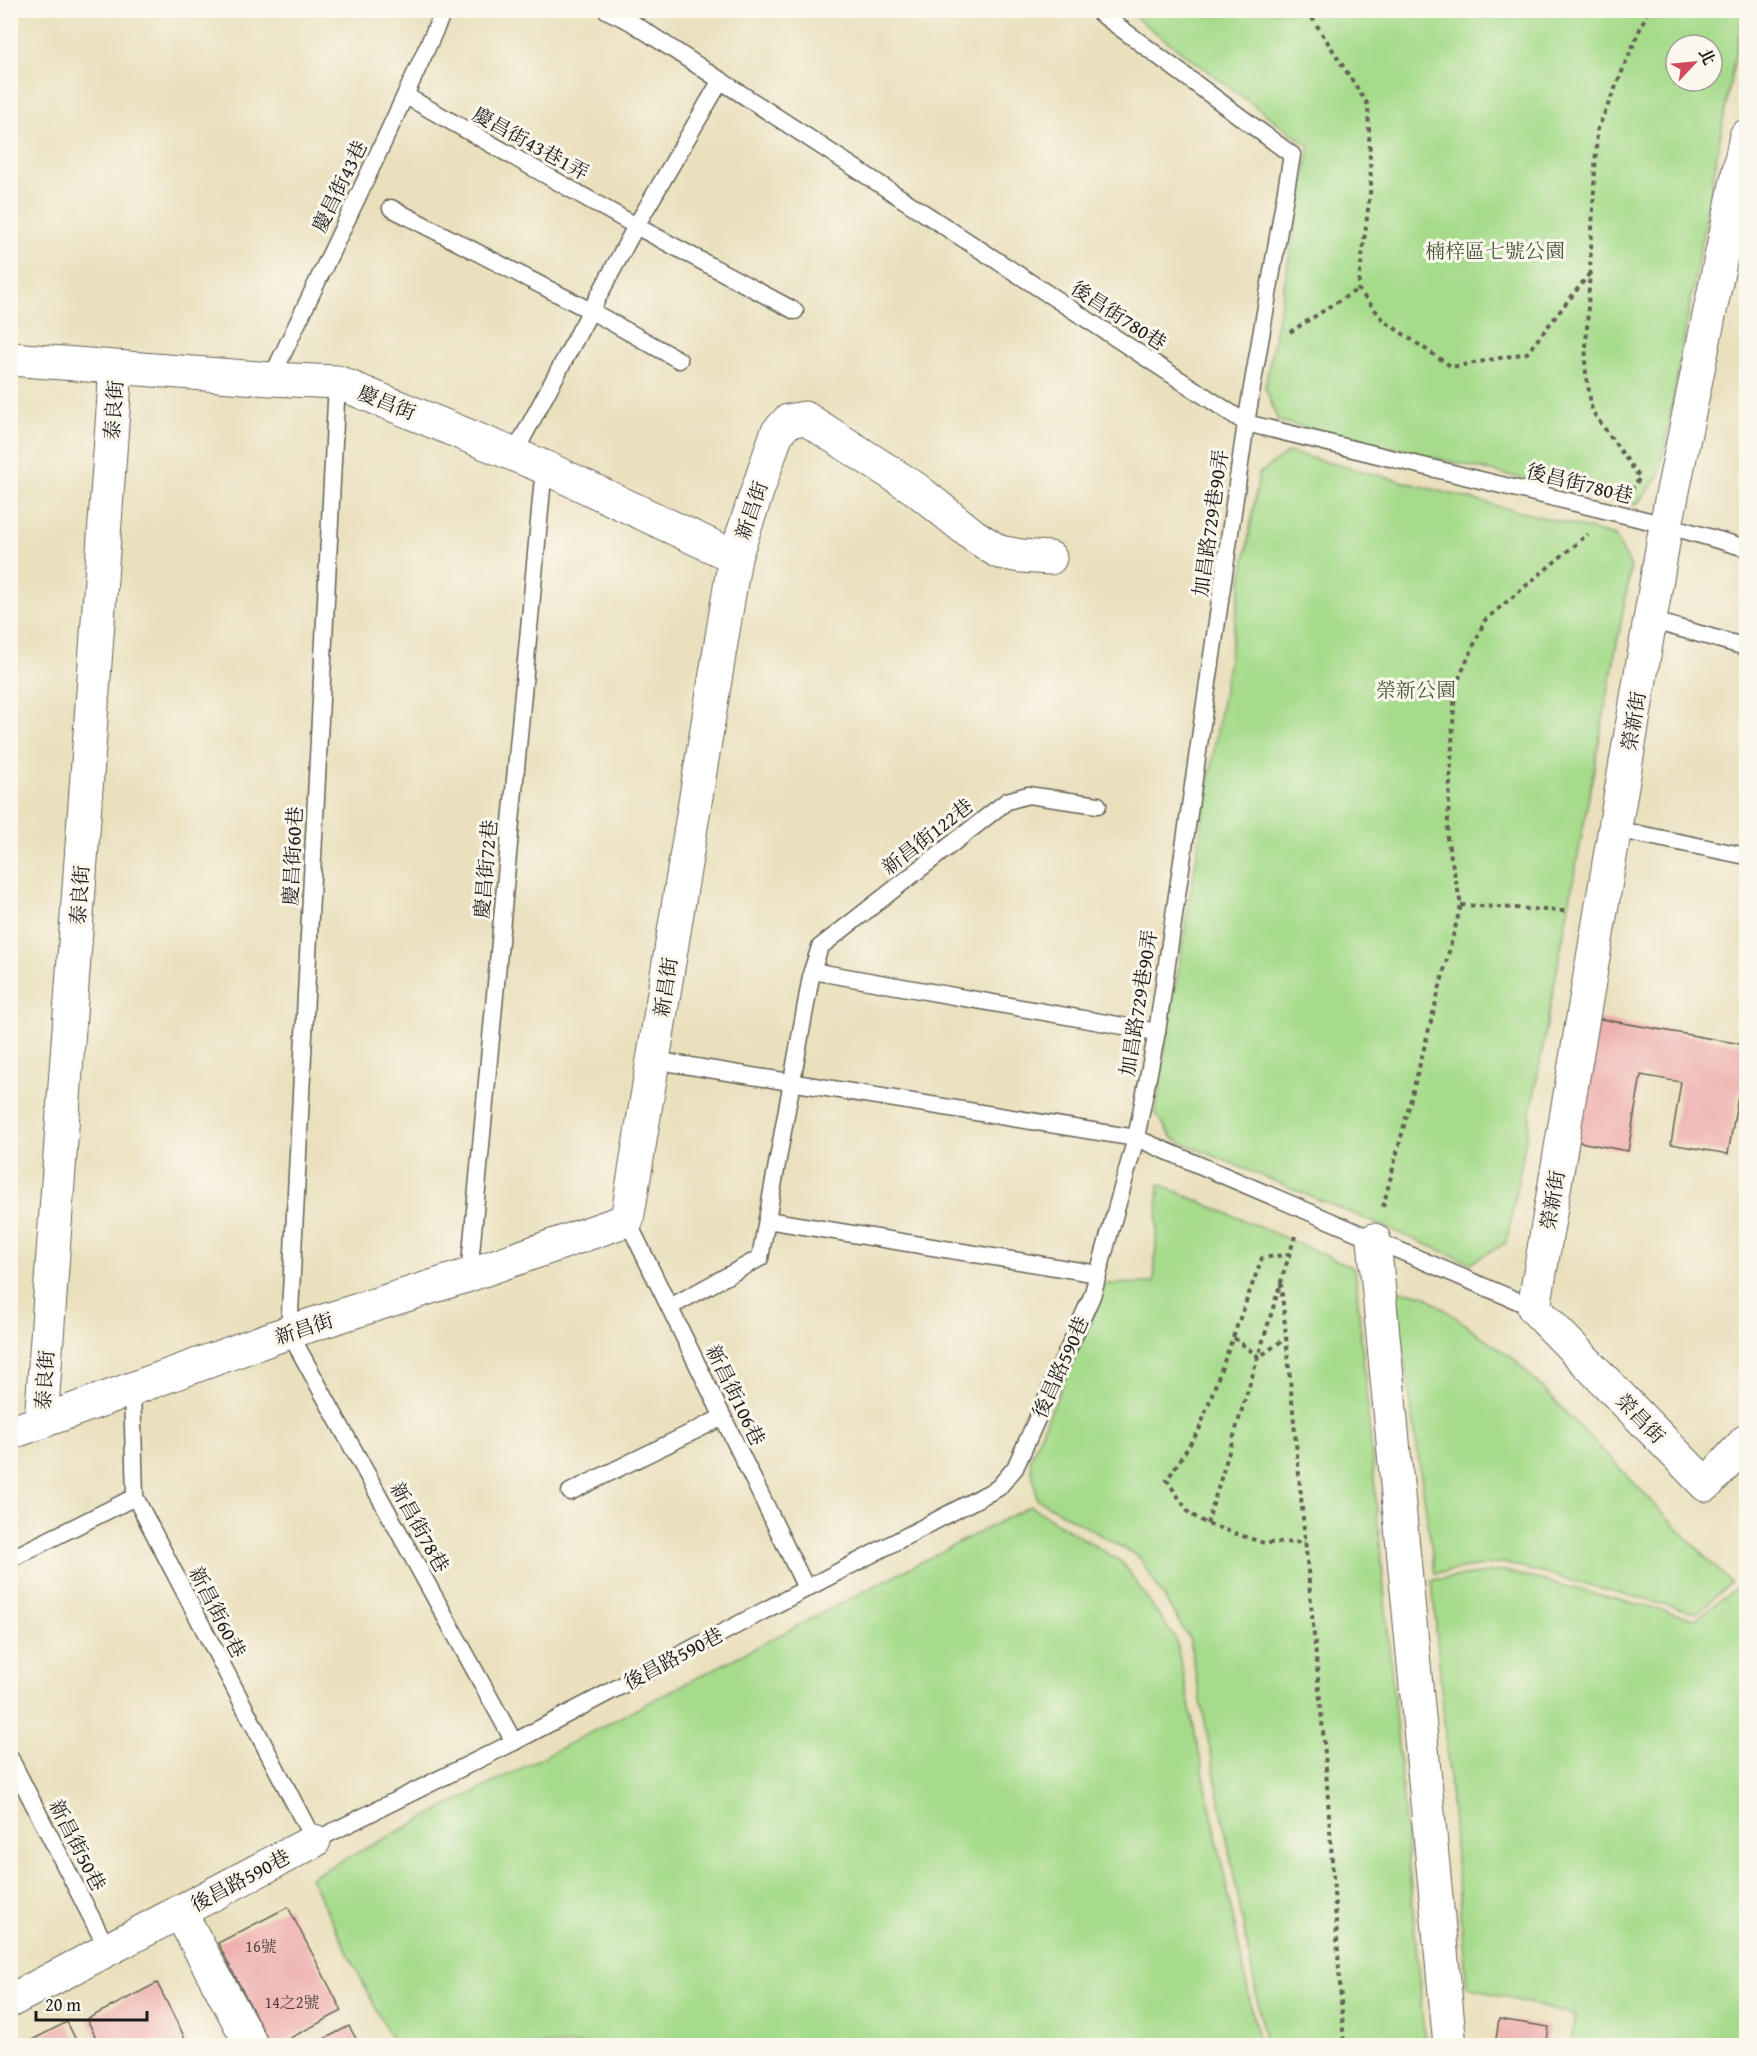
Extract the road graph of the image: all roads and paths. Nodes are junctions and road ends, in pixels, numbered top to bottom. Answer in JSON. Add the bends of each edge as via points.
{"nodes":[{"id":1,"x":444,"y":10,"type":"edge"},
{"id":2,"x":606,"y":10,"type":"edge"},
{"id":3,"x":1096,"y":10,"type":"edge"},
{"id":4,"x":1307,"y":10,"type":"edge"},
{"id":5,"x":1648,"y":10,"type":"edge"},
{"id":6,"x":635,"y":16,"type":"edge"},
{"id":7,"x":721,"y":80,"type":"junction"},
{"id":8,"x":406,"y":96,"type":"junction"},
{"id":9,"x":1745,"y":152,"type":"edge"},
{"id":10,"x":391,"y":208,"type":"dead end"},
{"id":11,"x":636,"y":226,"type":"junction"},
{"id":12,"x":1590,"y":272,"type":"junction"},
{"id":13,"x":1358,"y":290,"type":"junction"},
{"id":14,"x":591,"y":311,"type":"junction"},
{"id":15,"x":795,"y":311,"type":"dead end"},
{"id":16,"x":1259,"y":351,"type":"junction"},
{"id":17,"x":10,"y":358,"type":"edge"},
{"id":18,"x":679,"y":360,"type":"dead end"},
{"id":19,"x":116,"y":368,"type":"junction"},
{"id":20,"x":271,"y":379,"type":"junction"},
{"id":21,"x":337,"y":382,"type":"junction"},
{"id":22,"x":1246,"y":423,"type":"junction"},
{"id":23,"x":514,"y":454,"type":"junction"},
{"id":24,"x":544,"y":467,"type":"junction"},
{"id":25,"x":1613,"y":513,"type":"junction"},
{"id":26,"x":1666,"y":525,"type":"junction"},
{"id":27,"x":1746,"y":548,"type":"edge"},
{"id":28,"x":735,"y":557,"type":"junction"},
{"id":29,"x":1050,"y":558,"type":"dead end"},
{"id":30,"x":1650,"y":620,"type":"junction"},
{"id":31,"x":1746,"y":646,"type":"edge"},
{"id":32,"x":1098,"y":805,"type":"dead end"},
{"id":33,"x":1615,"y":829,"type":"junction"},
{"id":34,"x":1746,"y":856,"type":"edge"},
{"id":35,"x":1461,"y":905,"type":"junction"},
{"id":36,"x":1601,"y":912,"type":"junction"},
{"id":37,"x":812,"y":971,"type":"junction"},
{"id":38,"x":1157,"y":1032,"type":"junction"},
{"id":39,"x":653,"y":1060,"type":"junction"},
{"id":40,"x":792,"y":1083,"type":"junction"},
{"id":41,"x":1136,"y":1138,"type":"junction"},
{"id":42,"x":1303,"y":1210,"type":"junction"},
{"id":43,"x":627,"y":1220,"type":"junction"},
{"id":44,"x":767,"y":1220,"type":"junction"},
{"id":45,"x":1374,"y":1240,"type":"junction"},
{"id":46,"x":1290,"y":1254,"type":"junction"},
{"id":47,"x":1098,"y":1274,"type":"junction"},
{"id":48,"x":469,"y":1275,"type":"junction"},
{"id":49,"x":1281,"y":1283,"type":"junction"},
{"id":50,"x":670,"y":1307,"type":"junction"},
{"id":51,"x":1534,"y":1308,"type":"junction"},
{"id":52,"x":289,"y":1332,"type":"junction"},
{"id":53,"x":1234,"y":1338,"type":"junction"},
{"id":54,"x":1286,"y":1338,"type":"junction"},
{"id":55,"x":1259,"y":1357,"type":"junction"},
{"id":56,"x":132,"y":1389,"type":"junction"},
{"id":57,"x":723,"y":1417,"type":"junction"},
{"id":58,"x":41,"y":1422,"type":"junction"},
{"id":59,"x":10,"y":1433,"type":"edge"},
{"id":60,"x":1746,"y":1441,"type":"edge"},
{"id":61,"x":570,"y":1492,"type":"dead end"},
{"id":62,"x":135,"y":1497,"type":"junction"},
{"id":63,"x":1207,"y":1524,"type":"junction"},
{"id":64,"x":1305,"y":1542,"type":"junction"},
{"id":65,"x":10,"y":1559,"type":"edge"},
{"id":66,"x":806,"y":1588,"type":"junction"},
{"id":67,"x":514,"y":1742,"type":"junction"},
{"id":68,"x":10,"y":1758,"type":"edge"},
{"id":69,"x":314,"y":1841,"type":"junction"},
{"id":70,"x":180,"y":1912,"type":"junction"},
{"id":71,"x":108,"y":1950,"type":"junction"},
{"id":72,"x":10,"y":2001,"type":"edge"},
{"id":73,"x":252,"y":2046,"type":"edge"},
{"id":74,"x":1344,"y":2046,"type":"edge"},
{"id":75,"x":1450,"y":2046,"type":"edge"}],
"edges":[{"from":1,"to":8,"type":"lane","name":"慶昌街43巷"},
{"from":2,"to":6,"type":"lane","name":"後昌街780巷"},
{"from":3,"to":16,"type":"lane","name":"加昌路729巷90弄","via":[[1292,155]]},
{"from":4,"to":13,"type":"path","via":[[1368,105],[1371,185]]},
{"from":5,"to":12,"type":"path","via":[[1597,131]]},
{"from":6,"to":7,"type":"lane","name":"後昌街780巷"},
{"from":7,"to":11,"type":"lane"},
{"from":7,"to":22,"type":"lane","name":"後昌街780巷"},
{"from":8,"to":11,"type":"lane","name":"慶昌街43巷1弄"},
{"from":8,"to":20,"type":"lane","name":"慶昌街43巷"},
{"from":9,"to":26,"type":"street","name":"榮新街"},
{"from":10,"to":14,"type":"lane"},
{"from":11,"to":14,"type":"lane"},
{"from":11,"to":15,"type":"lane","name":"慶昌街43巷1弄"},
{"from":12,"to":13,"type":"path","via":[[1527,353],[1452,367],[1384,321]]},
{"from":12,"to":25,"type":"path","via":[[1585,366],[1592,411],[1640,478]]},
{"from":13,"to":16,"type":"path"},
{"from":14,"to":18,"type":"lane"},
{"from":14,"to":23,"type":"lane"},
{"from":16,"to":22,"type":"lane","name":"加昌路729巷90弄"},
{"from":17,"to":19,"type":"street","name":"慶昌街"},
{"from":19,"to":20,"type":"street","name":"慶昌街"},
{"from":19,"to":58,"type":"street","name":"泰良街"},
{"from":20,"to":21,"type":"street","name":"慶昌街"},
{"from":21,"to":23,"type":"street","name":"慶昌街"},
{"from":21,"to":52,"type":"lane","name":"慶昌街60巷"},
{"from":22,"to":25,"type":"lane","name":"後昌街780巷"},
{"from":22,"to":38,"type":"lane","name":"加昌路729巷90弄"},
{"from":23,"to":24,"type":"street","name":"慶昌街"},
{"from":24,"to":28,"type":"street","name":"慶昌街"},
{"from":24,"to":48,"type":"lane","name":"慶昌街72巷"},
{"from":25,"to":26,"type":"lane","name":"後昌街780巷"},
{"from":25,"to":35,"type":"path","via":[[1485,620],[1455,687],[1446,838]]},
{"from":26,"to":27,"type":"lane","name":"後昌街780巷"},
{"from":26,"to":30,"type":"street","name":"榮新街"},
{"from":28,"to":29,"type":"street","name":"新昌街","via":[[777,433],[788,421],[805,418],[916,489],[999,552]]},
{"from":28,"to":39,"type":"street","name":"新昌街"},
{"from":30,"to":31,"type":"lane"},
{"from":30,"to":33,"type":"street","name":"榮新街"},
{"from":32,"to":37,"type":"lane","name":"新昌街122巷","via":[[1028,795],[1007,801],[827,939]]},
{"from":33,"to":34,"type":"lane"},
{"from":33,"to":36,"type":"street","name":"榮新街"},
{"from":35,"to":36,"type":"path"},
{"from":35,"to":45,"type":"path"},
{"from":36,"to":51,"type":"street","name":"榮新街"},
{"from":37,"to":38,"type":"lane"},
{"from":37,"to":40,"type":"lane","name":"新昌街122巷"},
{"from":38,"to":41,"type":"lane","name":"加昌路729巷90弄"},
{"from":39,"to":40,"type":"lane"},
{"from":39,"to":43,"type":"street","name":"新昌街"},
{"from":40,"to":41,"type":"lane"},
{"from":40,"to":44,"type":"lane","name":"新昌街122巷"},
{"from":41,"to":42,"type":"lane"},
{"from":41,"to":47,"type":"lane","name":"後昌路590巷"},
{"from":42,"to":45,"type":"lane"},
{"from":42,"to":46,"type":"path"},
{"from":43,"to":48,"type":"street","name":"新昌街"},
{"from":43,"to":50,"type":"lane","name":"新昌街106巷"},
{"from":44,"to":47,"type":"lane"},
{"from":44,"to":50,"type":"lane","name":"新昌街122巷","via":[[760,1258]]},
{"from":45,"to":51,"type":"lane"},
{"from":45,"to":75,"type":"street"},
{"from":46,"to":49,"type":"path"},
{"from":46,"to":53,"type":"path","via":[[1262,1258]]},
{"from":47,"to":66,"type":"lane","name":"後昌路590巷","via":[[1092,1296],[1015,1468],[998,1488]]},
{"from":48,"to":52,"type":"street","name":"新昌街"},
{"from":49,"to":54,"type":"path"},
{"from":49,"to":55,"type":"path"},
{"from":50,"to":57,"type":"lane","name":"新昌街106巷"},
{"from":51,"to":60,"type":"street","name":"榮昌街","via":[[1706,1485]]},
{"from":52,"to":56,"type":"street","name":"新昌街"},
{"from":52,"to":67,"type":"lane","name":"新昌街78巷"},
{"from":53,"to":55,"type":"path"},
{"from":53,"to":63,"type":"path","via":[[1199,1430],[1167,1480],[1189,1513]]},
{"from":54,"to":55,"type":"path"},
{"from":54,"to":64,"type":"path"},
{"from":55,"to":63,"type":"path"},
{"from":56,"to":58,"type":"street","name":"新昌街"},
{"from":56,"to":62,"type":"lane","name":"新昌街60巷"},
{"from":57,"to":61,"type":"lane"},
{"from":57,"to":66,"type":"lane","name":"新昌街106巷"},
{"from":58,"to":59,"type":"street","name":"新昌街"},
{"from":62,"to":65,"type":"lane"},
{"from":62,"to":69,"type":"lane","name":"新昌街60巷"},
{"from":63,"to":64,"type":"path","via":[[1264,1543]]},
{"from":64,"to":74,"type":"path","via":[[1325,1753]]},
{"from":66,"to":67,"type":"lane","name":"後昌路590巷"},
{"from":67,"to":69,"type":"lane","name":"後昌路590巷"},
{"from":68,"to":71,"type":"lane","name":"新昌街50巷"},
{"from":69,"to":70,"type":"street","name":"後昌路590巷"},
{"from":70,"to":71,"type":"street","name":"後昌路590巷"},
{"from":70,"to":73,"type":"street"},
{"from":71,"to":72,"type":"street","name":"後昌路590巷"}]}
